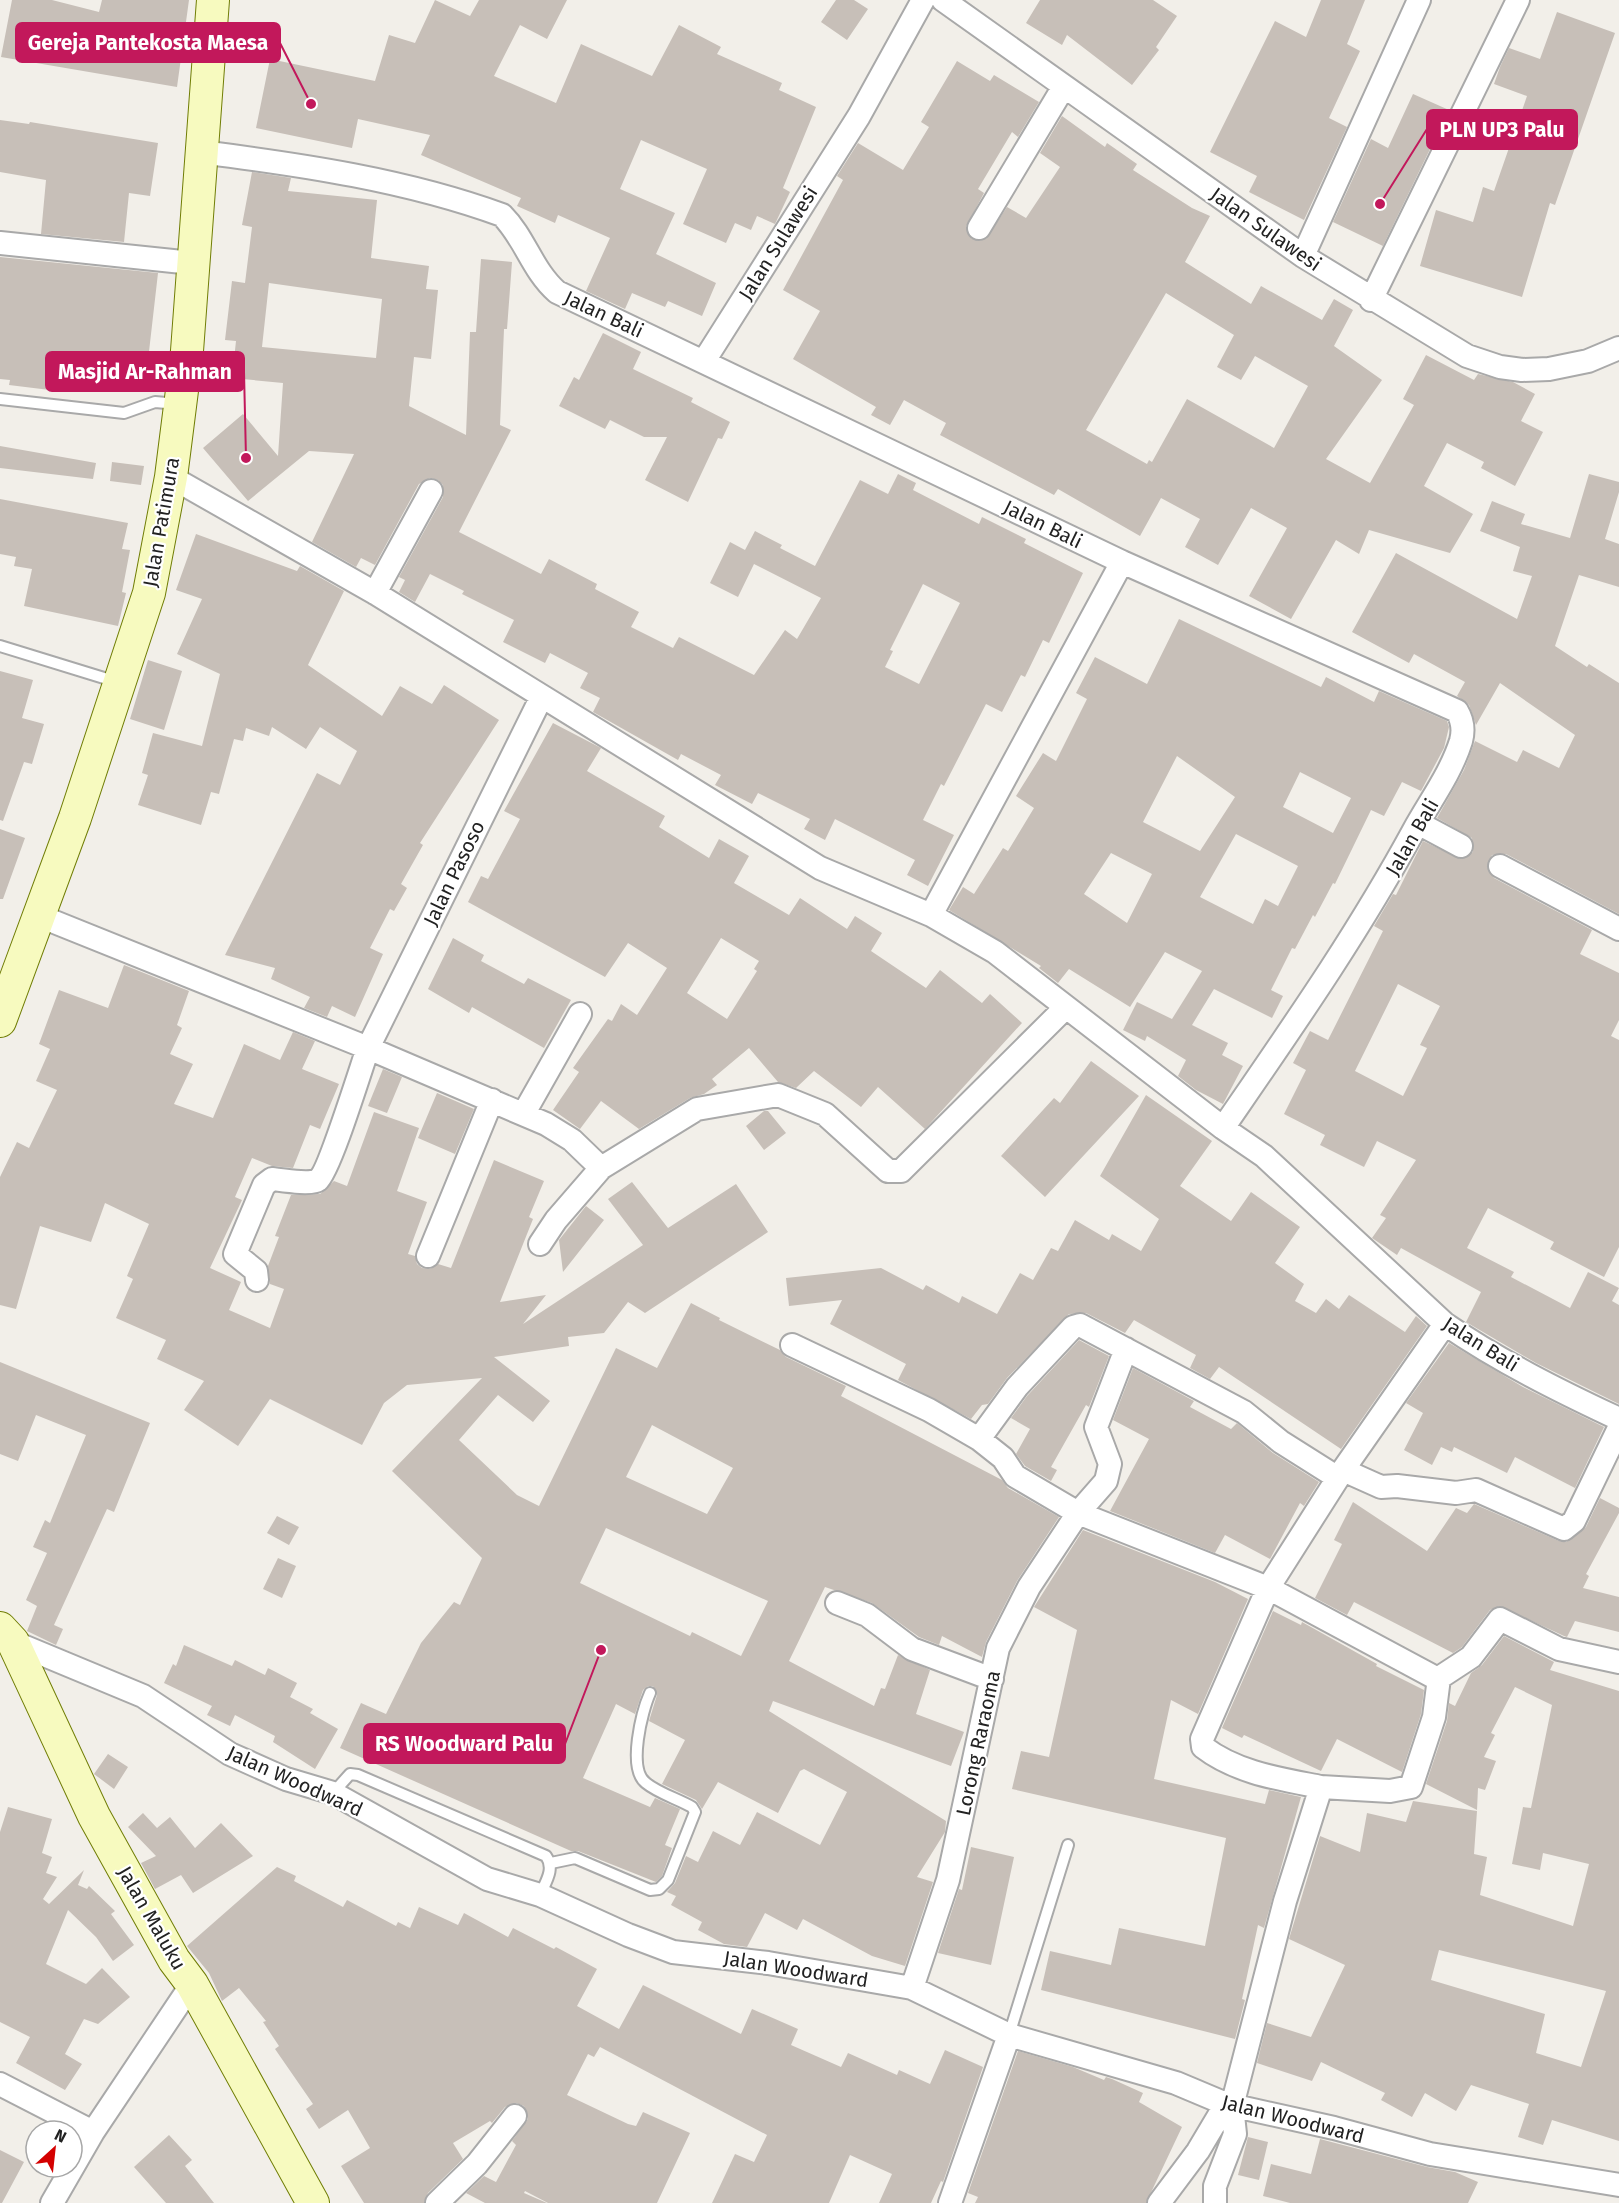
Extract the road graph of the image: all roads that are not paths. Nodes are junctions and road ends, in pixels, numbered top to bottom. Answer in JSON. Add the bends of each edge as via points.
{"nodes":[{"id":1,"x":213,"y":0,"type":"edge"},
{"id":2,"x":923,"y":0,"type":"edge"},
{"id":3,"x":943,"y":0,"type":"edge"},
{"id":4,"x":1419,"y":0,"type":"edge"},
{"id":5,"x":1518,"y":0,"type":"edge"},
{"id":6,"x":1064,"y":88,"type":"junction"},
{"id":7,"x":201,"y":152,"type":"junction"},
{"id":8,"x":979,"y":228,"type":"dead end"},
{"id":9,"x":0,"y":243,"type":"edge"},
{"id":10,"x":1303,"y":256,"type":"junction"},
{"id":11,"x":192,"y":263,"type":"junction"},
{"id":12,"x":1371,"y":300,"type":"junction"},
{"id":13,"x":1619,"y":348,"type":"edge"},
{"id":14,"x":704,"y":360,"type":"junction"},
{"id":15,"x":0,"y":399,"type":"edge"},
{"id":16,"x":179,"y":404,"type":"junction"},
{"id":17,"x":171,"y":477,"type":"junction"},
{"id":18,"x":431,"y":491,"type":"dead end"},
{"id":19,"x":1122,"y":561,"type":"junction"},
{"id":20,"x":375,"y":593,"type":"junction"},
{"id":21,"x":0,"y":646,"type":"edge"},
{"id":22,"x":120,"y":682,"type":"junction"},
{"id":23,"x":541,"y":698,"type":"junction"},
{"id":24,"x":1418,"y":823,"type":"junction"},
{"id":25,"x":1461,"y":846,"type":"dead end"},
{"id":26,"x":1500,"y":866,"type":"dead end"},
{"id":27,"x":38,"y":915,"type":"junction"},
{"id":28,"x":931,"y":915,"type":"junction"},
{"id":29,"x":1619,"y":928,"type":"edge"},
{"id":30,"x":1065,"y":1008,"type":"junction"},
{"id":31,"x":580,"y":1014,"type":"dead end"},
{"id":32,"x":0,"y":1021,"type":"edge"},
{"id":33,"x":368,"y":1048,"type":"junction"},
{"id":34,"x":492,"y":1100,"type":"junction"},
{"id":35,"x":524,"y":1113,"type":"junction"},
{"id":36,"x":1223,"y":1128,"type":"junction"},
{"id":37,"x":603,"y":1166,"type":"junction"},
{"id":38,"x":540,"y":1244,"type":"dead end"},
{"id":39,"x":428,"y":1256,"type":"dead end"},
{"id":40,"x":257,"y":1280,"type":"dead end"},
{"id":41,"x":1445,"y":1324,"type":"junction"},
{"id":42,"x":792,"y":1345,"type":"dead end"},
{"id":43,"x":1126,"y":1349,"type":"junction"},
{"id":44,"x":1619,"y":1419,"type":"edge"},
{"id":45,"x":1619,"y":1428,"type":"edge"},
{"id":46,"x":979,"y":1439,"type":"junction"},
{"id":47,"x":1341,"y":1474,"type":"junction"},
{"id":48,"x":1078,"y":1513,"type":"junction"},
{"id":49,"x":1268,"y":1588,"type":"junction"},
{"id":50,"x":837,"y":1603,"type":"dead end"},
{"id":51,"x":7,"y":1635,"type":"edge"},
{"id":52,"x":1619,"y":1662,"type":"edge"},
{"id":53,"x":1439,"y":1678,"type":"junction"},
{"id":54,"x":992,"y":1679,"type":"junction"},
{"id":55,"x":650,"y":1693,"type":"dead end"},
{"id":56,"x":1320,"y":1787,"type":"junction"},
{"id":57,"x":333,"y":1794,"type":"junction"},
{"id":58,"x":1068,"y":1845,"type":"dead end"},
{"id":59,"x":551,"y":1863,"type":"junction"},
{"id":60,"x":540,"y":1895,"type":"junction"},
{"id":61,"x":192,"y":1984,"type":"junction"},
{"id":62,"x":912,"y":1988,"type":"junction"},
{"id":63,"x":1009,"y":2035,"type":"junction"},
{"id":64,"x":0,"y":2084,"type":"edge"},
{"id":65,"x":1229,"y":2105,"type":"junction"},
{"id":66,"x":515,"y":2116,"type":"dead end"},
{"id":67,"x":93,"y":2132,"type":"junction"},
{"id":68,"x":1619,"y":2185,"type":"edge"},
{"id":69,"x":52,"y":2203,"type":"edge"},
{"id":70,"x":313,"y":2203,"type":"edge"},
{"id":71,"x":437,"y":2203,"type":"edge"},
{"id":72,"x":950,"y":2203,"type":"edge"},
{"id":73,"x":1159,"y":2203,"type":"edge"},
{"id":74,"x":1215,"y":2203,"type":"edge"}],
"edges":[{"from":1,"to":7,"type":"main road","name":"Jalan Patimura"},
{"from":2,"to":14,"type":"street","name":"Jalan Sulawesi","via":[[858,116]]},
{"from":3,"to":6,"type":"street","name":"Jalan Sulawesi"},
{"from":4,"to":10,"type":"street"},
{"from":5,"to":12,"type":"street"},
{"from":6,"to":8,"type":"street"},
{"from":6,"to":10,"type":"street","name":"Jalan Sulawesi"},
{"from":7,"to":11,"type":"main road","name":"Jalan Patimura"},
{"from":7,"to":14,"type":"street","name":"Jalan Bali","via":[[420,189],[502,215],[544,280],[556,291]]},
{"from":9,"to":11,"type":"street"},
{"from":10,"to":12,"type":"street","name":"Jalan Sulawesi"},
{"from":11,"to":16,"type":"main road","name":"Jalan Patimura","via":[[187,351]]},
{"from":12,"to":13,"type":"street","name":"Jalan Sulawesi","via":[[1467,356],[1500,367],[1549,369],[1588,362]]},
{"from":14,"to":19,"type":"street","name":"Jalan Bali"},
{"from":15,"to":16,"type":"lane","via":[[124,413],[155,402]]},
{"from":16,"to":17,"type":"main road","name":"Jalan Patimura"},
{"from":17,"to":20,"type":"street","name":"Jalan Bali"},
{"from":17,"to":22,"type":"main road","name":"Jalan Patimura","via":[[149,593]]},
{"from":18,"to":20,"type":"street"},
{"from":19,"to":24,"type":"street","name":"Jalan Bali","via":[[1457,711],[1463,722],[1461,740]]},
{"from":19,"to":28,"type":"street"},
{"from":20,"to":23,"type":"street","name":"Jalan Bali"},
{"from":21,"to":22,"type":"lane"},
{"from":22,"to":27,"type":"main road","name":"Jalan Patimura"},
{"from":23,"to":28,"type":"street","name":"Jalan Bali","via":[[820,868]]},
{"from":23,"to":33,"type":"street","name":"Jalan Pasoso"},
{"from":24,"to":25,"type":"street"},
{"from":24,"to":36,"type":"street","name":"Jalan Bali","via":[[1373,907],[1328,978]]},
{"from":26,"to":29,"type":"street"},
{"from":27,"to":32,"type":"main road","name":"Jalan Patimura"},
{"from":27,"to":33,"type":"street"},
{"from":28,"to":30,"type":"street","name":"Jalan Bali","via":[[995,952]]},
{"from":30,"to":36,"type":"street","name":"Jalan Bali"},
{"from":30,"to":37,"type":"street","via":[[901,1171],[888,1171],[825,1114],[778,1095],[697,1109]]},
{"from":31,"to":35,"type":"street"},
{"from":33,"to":34,"type":"street"},
{"from":33,"to":40,"type":"street","name":"Jalan Pasoso","via":[[320,1179],[272,1179],[264,1185],[235,1254],[256,1271]]},
{"from":34,"to":35,"type":"street"},
{"from":34,"to":39,"type":"street"},
{"from":35,"to":37,"type":"street","via":[[572,1140]]},
{"from":36,"to":41,"type":"street","name":"Jalan Bali","via":[[1264,1156]]},
{"from":37,"to":38,"type":"street"},
{"from":41,"to":44,"type":"street","name":"Jalan Bali","via":[[1568,1396]]},
{"from":41,"to":47,"type":"street"},
{"from":42,"to":46,"type":"street","via":[[929,1410]]},
{"from":43,"to":46,"type":"street","via":[[1075,1325],[1017,1387]]},
{"from":43,"to":47,"type":"street","via":[[1244,1412],[1281,1442]]},
{"from":43,"to":48,"type":"street","name":"Lorong Raraoma","via":[[1096,1427],[1110,1471]]},
{"from":45,"to":47,"type":"street","via":[[1574,1521],[1564,1529],[1476,1490],[1456,1493],[1381,1487]]},
{"from":46,"to":48,"type":"street","via":[[1003,1458],[1016,1476]]},
{"from":47,"to":49,"type":"street"},
{"from":48,"to":49,"type":"street"},
{"from":48,"to":54,"type":"street","name":"Lorong Raraoma","via":[[1029,1587],[998,1648]]},
{"from":49,"to":53,"type":"street"},
{"from":49,"to":56,"type":"street","via":[[1205,1730],[1203,1747],[1278,1780]]},
{"from":50,"to":54,"type":"street","via":[[867,1615],[912,1649]]},
{"from":51,"to":57,"type":"street","name":"Jalan Woodward","via":[[142,1696],[230,1754],[286,1779]]},
{"from":51,"to":61,"type":"main road","name":"Jalan Maluku","via":[[94,1816],[174,1960]]},
{"from":52,"to":53,"type":"street","via":[[1559,1649],[1500,1619],[1471,1657]]},
{"from":53,"to":56,"type":"street","via":[[1434,1717],[1411,1787],[1390,1791]]},
{"from":54,"to":62,"type":"street","name":"Lorong Raraoma","via":[[948,1880]]},
{"from":55,"to":59,"type":"lane","via":[[639,1724],[640,1776],[696,1812],[668,1880],[659,1889],[650,1890],[575,1858]]},
{"from":56,"to":65,"type":"street"},
{"from":57,"to":59,"type":"lane","via":[[350,1774],[358,1775],[546,1856]]},
{"from":57,"to":60,"type":"street","name":"Jalan Woodward","via":[[487,1879]]},
{"from":58,"to":63,"type":"lane"},
{"from":59,"to":60,"type":"lane"},
{"from":60,"to":62,"type":"street","name":"Jalan Woodward","via":[[672,1952],[768,1963]]},
{"from":61,"to":67,"type":"street"},
{"from":61,"to":70,"type":"main road","name":"Jalan Maluku"},
{"from":62,"to":63,"type":"street","name":"Jalan Woodward"},
{"from":63,"to":65,"type":"street","name":"Jalan Woodward","via":[[1176,2083]]},
{"from":63,"to":72,"type":"street"},
{"from":64,"to":67,"type":"street"},
{"from":65,"to":68,"type":"street","name":"Jalan Woodward","via":[[1430,2154]]},
{"from":65,"to":73,"type":"street"},
{"from":65,"to":74,"type":"street","via":[[1235,2134],[1215,2186]]},
{"from":66,"to":71,"type":"street","via":[[477,2164]]},
{"from":67,"to":69,"type":"street"}]}
